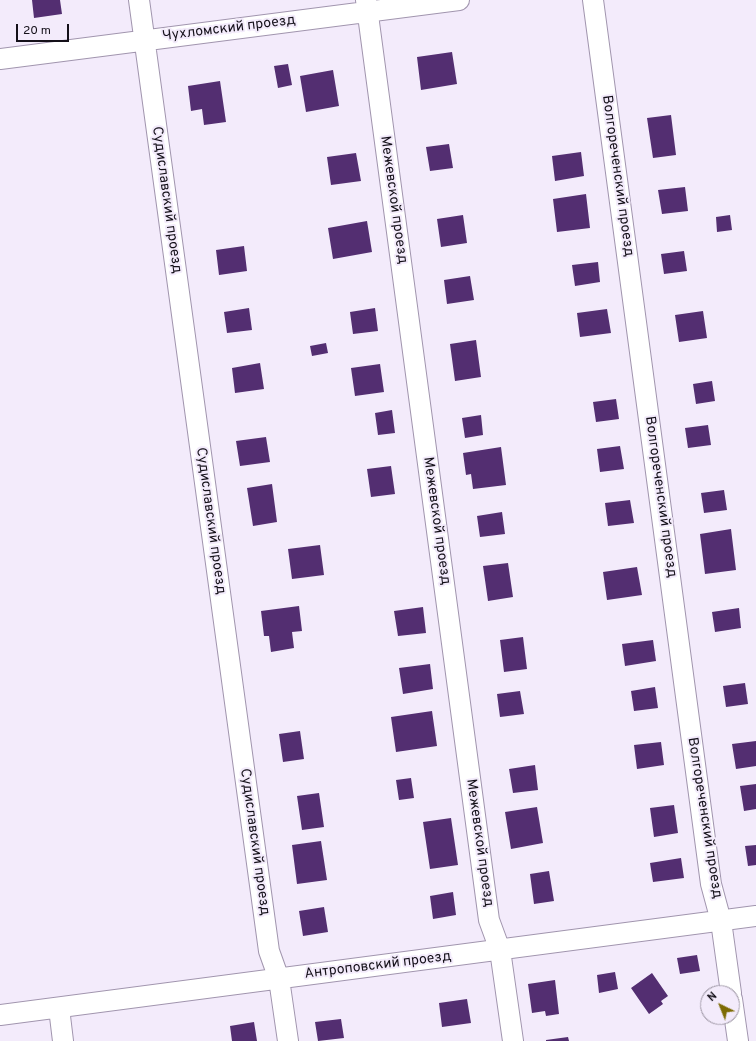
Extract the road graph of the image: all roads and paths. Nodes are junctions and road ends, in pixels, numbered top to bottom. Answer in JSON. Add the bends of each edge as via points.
{"nodes":[{"id":1,"x":139,"y":0,"type":"edge"},
{"id":2,"x":459,"y":0,"type":"edge"},
{"id":3,"x":593,"y":0,"type":"edge"},
{"id":4,"x":366,"y":6,"type":"edge"},
{"id":5,"x":144,"y":40,"type":"junction"},
{"id":6,"x":0,"y":59,"type":"edge"},
{"id":7,"x":756,"y":916,"type":"edge"},
{"id":8,"x":721,"y":921,"type":"junction"},
{"id":9,"x":500,"y":950,"type":"junction"},
{"id":10,"x":279,"y":979,"type":"junction"},
{"id":11,"x":730,"y":985,"type":"edge"},
{"id":12,"x":59,"y":1008,"type":"junction"},
{"id":13,"x":0,"y":1015,"type":"edge"},
{"id":14,"x":736,"y":1025,"type":"edge"},
{"id":15,"x":63,"y":1041,"type":"edge"},
{"id":16,"x":288,"y":1041,"type":"edge"},
{"id":17,"x":513,"y":1041,"type":"edge"},
{"id":18,"x":738,"y":1041,"type":"edge"}],
"edges":[{"from":1,"to":5,"type":"street","name":"Судиславский проезд"},
{"from":2,"to":4,"type":"street","name":"Чухломский проезд"},
{"from":3,"to":8,"type":"street","name":"Волгореченский проезд","via":[[711,884]]},
{"from":4,"to":5,"type":"street","name":"Чухломский проезд"},
{"from":4,"to":9,"type":"street","name":"Межевской проезд","via":[[489,920]]},
{"from":5,"to":6,"type":"street","name":"Чухломский проезд"},
{"from":5,"to":10,"type":"street","name":"Судиславский проезд","via":[[269,951]]},
{"from":7,"to":8,"type":"street","name":"Антроповский проезд"},
{"from":8,"to":9,"type":"street","name":"Антроповский проезд"},
{"from":8,"to":11,"type":"street","name":"Волгореченский проезд"},
{"from":9,"to":10,"type":"street","name":"Антроповский проезд"},
{"from":9,"to":17,"type":"street","name":"Межевской проезд"},
{"from":10,"to":12,"type":"street","name":"Антроповский проезд"},
{"from":10,"to":16,"type":"street","name":"Судиславский проезд"},
{"from":12,"to":13,"type":"street","name":"Антроповский проезд"},
{"from":12,"to":15,"type":"street"},
{"from":14,"to":18,"type":"street"}]}
